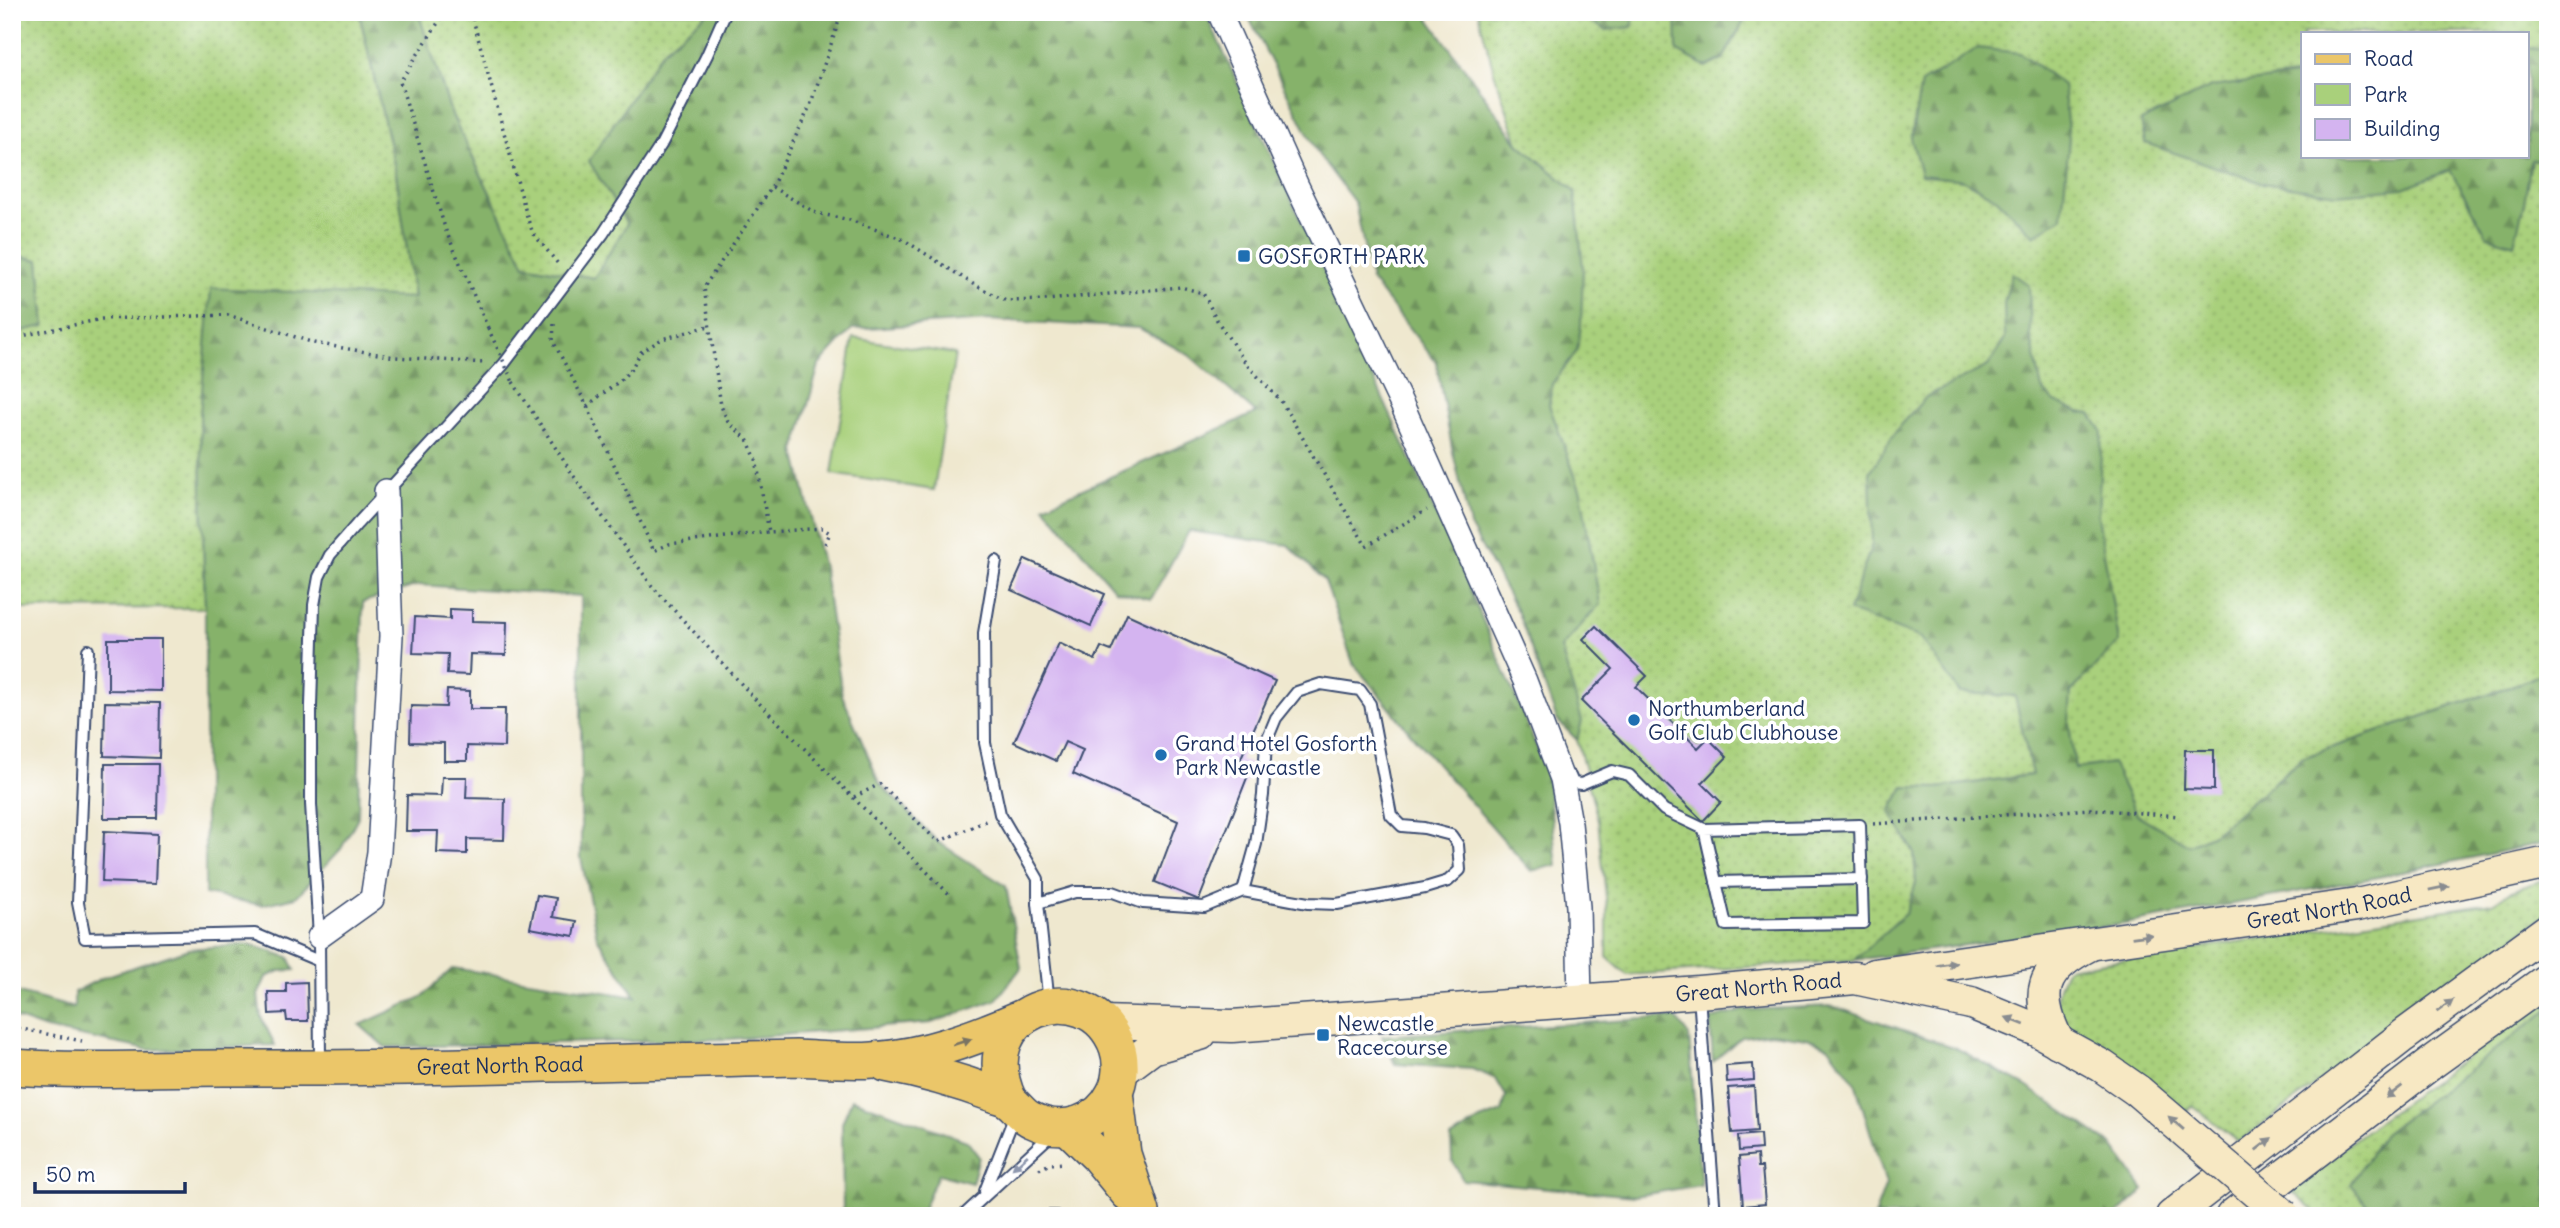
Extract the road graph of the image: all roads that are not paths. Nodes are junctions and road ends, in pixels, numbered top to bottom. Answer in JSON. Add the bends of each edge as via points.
{"nodes":[{"id":1,"x":726,"y":12,"type":"edge"},
{"id":2,"x":1219,"y":12,"type":"edge"},
{"id":3,"x":386,"y":491,"type":"junction"},
{"id":4,"x":996,"y":561,"type":"dead end"},
{"id":5,"x":88,"y":650,"type":"dead end"},
{"id":6,"x":1562,"y":779,"type":"junction"},
{"id":7,"x":1704,"y":830,"type":"junction"},
{"id":8,"x":2548,"y":863,"type":"edge"},
{"id":9,"x":1862,"y":878,"type":"junction"},
{"id":10,"x":1716,"y":882,"type":"junction"},
{"id":11,"x":1243,"y":891,"type":"junction"},
{"id":12,"x":1038,"y":903,"type":"junction"},
{"id":13,"x":2548,"y":930,"type":"edge"},
{"id":14,"x":319,"y":937,"type":"junction"},
{"id":15,"x":2095,"y":942,"type":"junction"},
{"id":16,"x":319,"y":961,"type":"junction"},
{"id":17,"x":1855,"y":978,"type":"junction"},
{"id":18,"x":2548,"y":979,"type":"edge"},
{"id":19,"x":1699,"y":992,"type":"junction"},
{"id":20,"x":1580,"y":1000,"type":"junction"},
{"id":21,"x":1036,"y":1011,"type":"junction"},
{"id":22,"x":1102,"y":1022,"type":"junction"},
{"id":23,"x":1232,"y":1027,"type":"junction"},
{"id":24,"x":2058,"y":1042,"type":"junction"},
{"id":25,"x":14,"y":1044,"type":"edge"},
{"id":26,"x":871,"y":1060,"type":"junction"},
{"id":27,"x":320,"y":1069,"type":"junction"},
{"id":28,"x":1118,"y":1082,"type":"junction"},
{"id":29,"x":1013,"y":1105,"type":"junction"},
{"id":30,"x":1063,"y":1127,"type":"junction"},
{"id":31,"x":982,"y":1197,"type":"junction"},
{"id":32,"x":1143,"y":1214,"type":"edge"},
{"id":33,"x":962,"y":1216,"type":"edge"},
{"id":34,"x":1049,"y":1216,"type":"edge"},
{"id":35,"x":1056,"y":1216,"type":"edge"},
{"id":36,"x":1715,"y":1216,"type":"edge"},
{"id":37,"x":2172,"y":1216,"type":"edge"},
{"id":38,"x":2232,"y":1216,"type":"edge"},
{"id":39,"x":2284,"y":1216,"type":"edge"}],
"edges":[{"from":1,"to":3,"type":"lane","via":[[661,145],[603,234],[504,364]]},
{"from":2,"to":6,"type":"street","via":[[1404,409],[1525,681]]},
{"from":3,"to":14,"type":"lane","via":[[330,555],[319,577],[314,605],[311,804]]},
{"from":3,"to":14,"type":"street","via":[[391,636],[379,852],[372,899]]},
{"from":4,"to":12,"type":"lane","via":[[984,634],[985,743],[1000,814],[1038,879]]},
{"from":5,"to":16,"type":"lane","via":[[78,903],[85,938],[256,934]]},
{"from":6,"to":7,"type":"lane","via":[[1570,776],[1573,783],[1581,784],[1612,771],[1629,775],[1664,810]]},
{"from":6,"to":20,"type":"street","via":[[1578,907]]},
{"from":7,"to":9,"type":"lane","via":[[1860,825]]},
{"from":7,"to":10,"type":"lane"},
{"from":15,"to":8,"type":"main road","name":"Great North Road","one_way":true,"via":[[2357,905]]},
{"from":9,"to":10,"type":"lane"},
{"from":9,"to":10,"type":"lane","via":[[1863,923],[1726,925]]},
{"from":11,"to":11,"type":"lane","via":[[1256,844],[1266,742],[1276,718],[1297,692],[1321,684],[1360,690],[1370,704],[1391,816],[1402,827],[1451,835],[1458,845],[1460,870],[1448,881],[1425,888],[1337,904]]},
{"from":11,"to":12,"type":"lane","via":[[1204,907],[1143,904],[1114,892],[1075,892]]},
{"from":12,"to":21,"type":"lane"},
{"from":37,"to":13,"type":"main road","one_way":true},
{"from":14,"to":16,"type":"lane"},
{"from":17,"to":15,"type":"main road","name":"Great North Road","one_way":true},
{"from":15,"to":24,"type":"main road","via":[[2060,962],[2047,980],[2043,999]]},
{"from":16,"to":27,"type":"lane"},
{"from":17,"to":19,"type":"main road","name":"Great North Road"},
{"from":24,"to":17,"type":"main road","name":"Great North Road","one_way":true,"via":[[1971,1003]]},
{"from":18,"to":38,"type":"main road","one_way":true},
{"from":19,"to":20,"type":"main road","name":"Great North Road"},
{"from":19,"to":36,"type":"lane"},
{"from":20,"to":23,"type":"main road","name":"Great North Road"},
{"from":21,"to":22,"type":"main road","via":[[1077,1008]]},
{"from":26,"to":21,"type":"main road","one_way":true,"via":[[949,1046]]},
{"from":21,"to":29,"type":"main road","via":[[1010,1030],[1000,1056],[1001,1083]]},
{"from":22,"to":23,"type":"main road","name":"Great North Road"},
{"from":22,"to":28,"type":"main road","via":[[1119,1053]]},
{"from":23,"to":28,"type":"main road","name":"Great North Road","via":[[1152,1048]]},
{"from":39,"to":24,"type":"main road","name":"Great North Road","one_way":true,"bridge":true,"via":[[2138,1091]]},
{"from":25,"to":27,"type":"main road","name":"Great North Road","via":[[131,1068]]},
{"from":26,"to":27,"type":"main road","name":"Great North Road"},
{"from":26,"to":29,"type":"main road","via":[[964,1083]]},
{"from":28,"to":30,"type":"main road","via":[[1096,1115]]},
{"from":28,"to":32,"type":"main road","via":[[1123,1154]]},
{"from":29,"to":30,"type":"main road","via":[[1030,1119]]},
{"from":29,"to":31,"type":"lane"},
{"from":30,"to":31,"type":"lane","one_way":true},
{"from":30,"to":32,"type":"main road","via":[[1097,1155]]},
{"from":31,"to":33,"type":"lane"},
{"from":34,"to":35,"type":"lane"}]}
